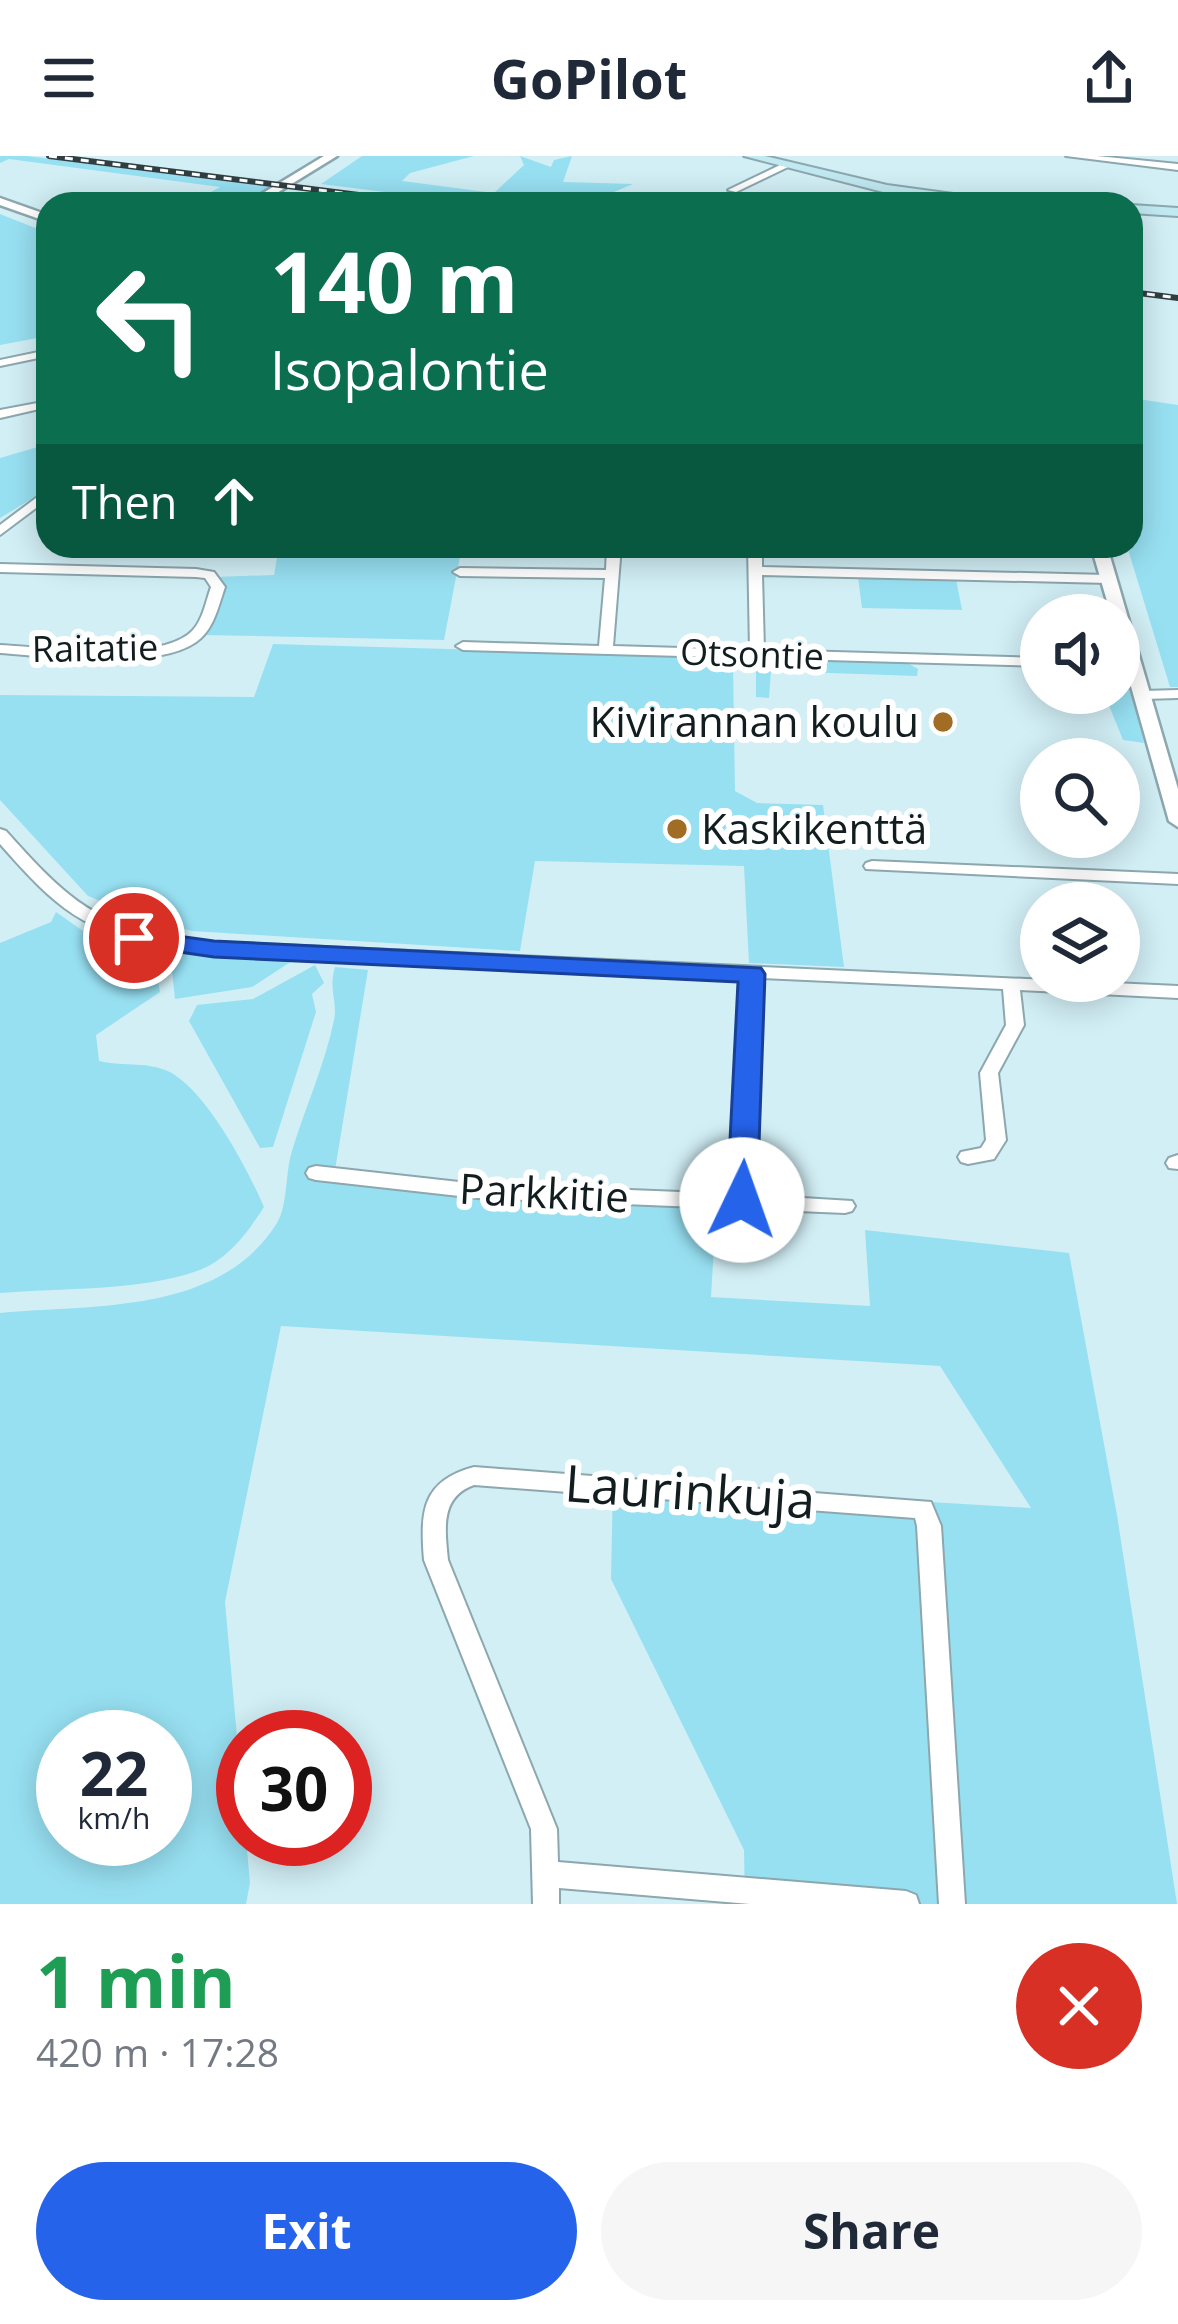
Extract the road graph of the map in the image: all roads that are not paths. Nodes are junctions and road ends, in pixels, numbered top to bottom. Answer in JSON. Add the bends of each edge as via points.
{"nodes":[{"id":1,"x":332,"y":156,"type":"edge"},
{"id":2,"x":750,"y":156,"type":"edge"},
{"id":3,"x":1071,"y":156,"type":"edge"},
{"id":4,"x":1118,"y":158,"type":"edge"},
{"id":5,"x":783,"y":167,"type":"junction"},
{"id":6,"x":1178,"y":167,"type":"edge"},
{"id":7,"x":733,"y":190,"type":"dead end"},
{"id":8,"x":271,"y":192,"type":"edge"},
{"id":9,"x":908,"y":192,"type":"edge"},
{"id":10,"x":0,"y":201,"type":"edge"},
{"id":11,"x":1143,"y":210,"type":"edge"},
{"id":12,"x":1178,"y":212,"type":"edge"},
{"id":13,"x":36,"y":214,"type":"edge"},
{"id":14,"x":36,"y":356,"type":"edge"},
{"id":15,"x":0,"y":363,"type":"edge"},
{"id":16,"x":0,"y":395,"type":"edge"},
{"id":17,"x":7,"y":413,"type":"edge"},
{"id":18,"x":36,"y":502,"type":"edge"},
{"id":19,"x":0,"y":531,"type":"edge"},
{"id":20,"x":613,"y":558,"type":"edge"},
{"id":21,"x":755,"y":558,"type":"edge"},
{"id":22,"x":1102,"y":558,"type":"edge"},
{"id":23,"x":0,"y":568,"type":"edge"},
{"id":24,"x":460,"y":572,"type":"dead end"},
{"id":25,"x":755,"y":572,"type":"junction"},
{"id":26,"x":611,"y":574,"type":"junction"},
{"id":27,"x":1108,"y":579,"type":"junction"},
{"id":28,"x":1111,"y":594,"type":"edge"},
{"id":29,"x":463,"y":646,"type":"dead end"},
{"id":30,"x":0,"y":650,"type":"edge"},
{"id":31,"x":606,"y":650,"type":"junction"},
{"id":32,"x":757,"y":655,"type":"junction"},
{"id":33,"x":1020,"y":661,"type":"edge"},
{"id":34,"x":1140,"y":689,"type":"edge"},
{"id":35,"x":1143,"y":694,"type":"junction"},
{"id":36,"x":1178,"y":694,"type":"edge"},
{"id":37,"x":1178,"y":821,"type":"edge"},
{"id":38,"x":0,"y":834,"type":"edge"},
{"id":39,"x":19,"y":855,"type":"junction"},
{"id":40,"x":0,"y":862,"type":"edge"},
{"id":41,"x":872,"y":866,"type":"dead end"},
{"id":42,"x":1178,"y":879,"type":"edge"},
{"id":43,"x":752,"y":974,"type":"junction"},
{"id":44,"x":1011,"y":984,"type":"junction"},
{"id":45,"x":1178,"y":992,"type":"edge"},
{"id":46,"x":968,"y":1157,"type":"dead end"},
{"id":47,"x":316,"y":1173,"type":"dead end"},
{"id":48,"x":742,"y":1200,"type":"junction"},
{"id":49,"x":845,"y":1205,"type":"dead end"},
{"id":50,"x":549,"y":1874,"type":"junction"},
{"id":51,"x":832,"y":1902,"type":"edge"},
{"id":52,"x":546,"y":1904,"type":"edge"},
{"id":53,"x":905,"y":1904,"type":"edge"},
{"id":54,"x":952,"y":1904,"type":"edge"}],
"edges":[{"from":1,"to":8,"type":"street"},
{"from":2,"to":5,"type":"main road"},
{"from":3,"to":4,"type":"street"},
{"from":4,"to":6,"type":"street"},
{"from":5,"to":7,"type":"street"},
{"from":5,"to":9,"type":"main road"},
{"from":10,"to":13,"type":"street"},
{"from":11,"to":12,"type":"main road"},
{"from":14,"to":15,"type":"street"},
{"from":16,"to":17,"type":"street"},
{"from":18,"to":19,"type":"street"},
{"from":20,"to":26,"type":"street"},
{"from":21,"to":25,"type":"street"},
{"from":22,"to":27,"type":"street"},
{"from":23,"to":30,"type":"street","name":"Raitatie","via":[[196,573],[218,587],[200,630],[159,651]]},
{"from":24,"to":26,"type":"street"},
{"from":25,"to":27,"type":"street"},
{"from":25,"to":32,"type":"street"},
{"from":26,"to":31,"type":"street"},
{"from":27,"to":28,"type":"street"},
{"from":29,"to":31,"type":"street","name":"Otsontie"},
{"from":31,"to":32,"type":"street","name":"Otsontie"},
{"from":32,"to":33,"type":"street","name":"Otsontie"},
{"from":34,"to":35,"type":"street"},
{"from":35,"to":36,"type":"street"},
{"from":35,"to":37,"type":"street"},
{"from":38,"to":39,"type":"street"},
{"from":39,"to":40,"type":"street"},
{"from":39,"to":43,"type":"street","via":[[66,906],[112,932],[193,948]]},
{"from":41,"to":42,"type":"street"},
{"from":43,"to":44,"type":"street"},
{"from":43,"to":48,"type":"street"},
{"from":44,"to":45,"type":"street"},
{"from":44,"to":46,"type":"street","via":[[1015,1025],[989,1073],[996,1140],[987,1154]]},
{"from":47,"to":48,"type":"street","name":"Parkkitie","via":[[456,1190]]},
{"from":48,"to":49,"type":"street","name":"Parkkitie"},
{"from":50,"to":51,"type":"street"},
{"from":50,"to":52,"type":"street"},
{"from":50,"to":54,"type":"street","name":"Laurinkuja","via":[[548,1845],[436,1560],[438,1498],[445,1486],[474,1476],[923,1509]]},
{"from":51,"to":53,"type":"street"}]}
